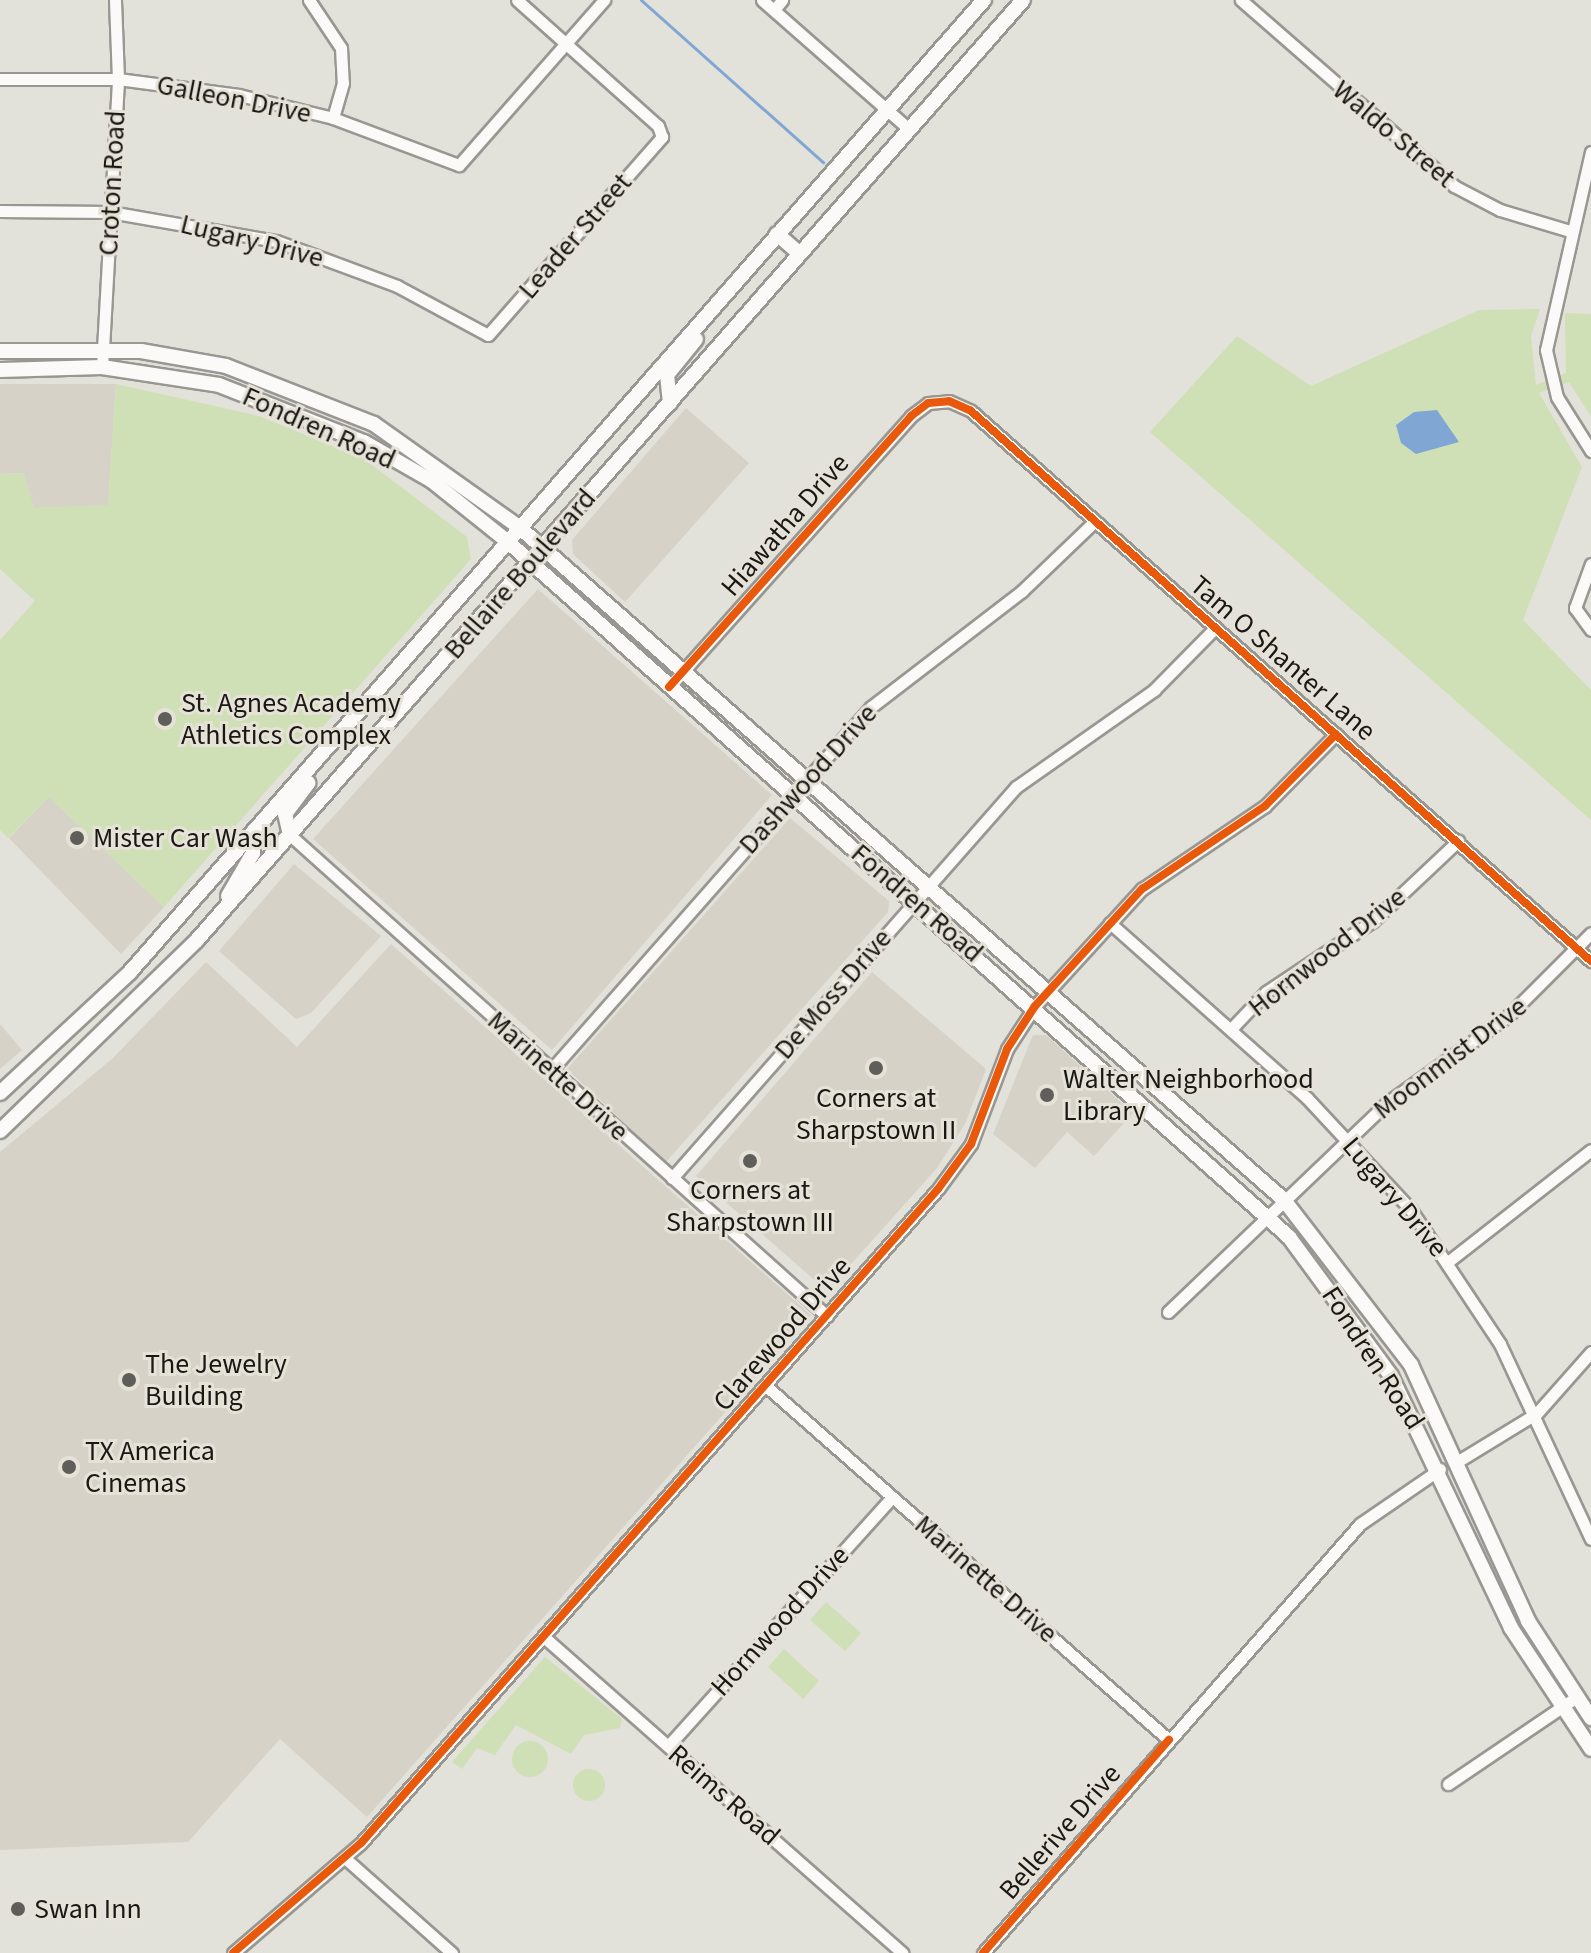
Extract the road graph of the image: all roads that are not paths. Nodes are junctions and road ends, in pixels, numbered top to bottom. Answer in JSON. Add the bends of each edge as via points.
{"nodes":[{"id":1,"x":115,"y":0,"type":"edge"},
{"id":2,"x":309,"y":0,"type":"edge"},
{"id":3,"x":517,"y":0,"type":"edge"},
{"id":4,"x":604,"y":0,"type":"edge"},
{"id":5,"x":762,"y":0,"type":"edge"},
{"id":6,"x":782,"y":0,"type":"edge"},
{"id":7,"x":984,"y":0,"type":"edge"},
{"id":8,"x":1023,"y":0,"type":"edge"},
{"id":9,"x":1241,"y":0,"type":"edge"},
{"id":10,"x":774,"y":10,"type":"junction"},
{"id":11,"x":566,"y":43,"type":"junction"},
{"id":12,"x":0,"y":79,"type":"edge"},
{"id":13,"x":118,"y":79,"type":"junction"},
{"id":14,"x":887,"y":110,"type":"junction"},
{"id":15,"x":333,"y":118,"type":"junction"},
{"id":16,"x":909,"y":129,"type":"junction"},
{"id":17,"x":1591,"y":152,"type":"edge"},
{"id":18,"x":0,"y":211,"type":"edge"},
{"id":19,"x":110,"y":212,"type":"junction"},
{"id":20,"x":1570,"y":231,"type":"junction"},
{"id":21,"x":777,"y":234,"type":"junction"},
{"id":22,"x":800,"y":254,"type":"junction"},
{"id":23,"x":707,"y":313,"type":"junction"},
{"id":24,"x":488,"y":335,"type":"joint"},
{"id":25,"x":103,"y":350,"type":"junction"},
{"id":26,"x":0,"y":351,"type":"edge"},
{"id":27,"x":102,"y":367,"type":"junction"},
{"id":28,"x":0,"y":370,"type":"edge"},
{"id":29,"x":940,"y":401,"type":"joint"},
{"id":30,"x":670,"y":403,"type":"junction"},
{"id":31,"x":374,"y":424,"type":"junction"},
{"id":32,"x":364,"y":442,"type":"junction"},
{"id":33,"x":1591,"y":451,"type":"edge"},
{"id":34,"x":1095,"y":521,"type":"junction"},
{"id":35,"x":519,"y":527,"type":"junction"},
{"id":36,"x":507,"y":541,"type":"junction"},
{"id":37,"x":542,"y":549,"type":"junction"},
{"id":38,"x":530,"y":562,"type":"junction"},
{"id":39,"x":1591,"y":564,"type":"edge"},
{"id":40,"x":1215,"y":628,"type":"junction"},
{"id":41,"x":1591,"y":630,"type":"edge"},
{"id":42,"x":683,"y":673,"type":"junction"},
{"id":43,"x":669,"y":687,"type":"junction"},
{"id":44,"x":1336,"y":734,"type":"junction"},
{"id":45,"x":332,"y":741,"type":"junction"},
{"id":46,"x":806,"y":780,"type":"junction"},
{"id":47,"x":793,"y":795,"type":"junction"},
{"id":48,"x":253,"y":832,"type":"junction"},
{"id":49,"x":290,"y":835,"type":"junction"},
{"id":50,"x":1458,"y":841,"type":"junction"},
{"id":51,"x":927,"y":887,"type":"junction"},
{"id":52,"x":915,"y":901,"type":"junction"},
{"id":53,"x":228,"y":905,"type":"junction"},
{"id":54,"x":1110,"y":923,"type":"junction"},
{"id":55,"x":1591,"y":933,"type":"edge"},
{"id":56,"x":1577,"y":949,"type":"junction"},
{"id":57,"x":1591,"y":961,"type":"edge"},
{"id":58,"x":1049,"y":990,"type":"junction"},
{"id":59,"x":1035,"y":1006,"type":"junction"},
{"id":60,"x":1231,"y":1029,"type":"junction"},
{"id":61,"x":551,"y":1070,"type":"junction"},
{"id":62,"x":0,"y":1093,"type":"edge"},
{"id":63,"x":0,"y":1131,"type":"edge"},
{"id":64,"x":1348,"y":1139,"type":"junction"},
{"id":65,"x":1591,"y":1150,"type":"edge"},
{"id":66,"x":672,"y":1178,"type":"junction"},
{"id":67,"x":1284,"y":1200,"type":"junction"},
{"id":68,"x":1269,"y":1215,"type":"junction"},
{"id":69,"x":1449,"y":1261,"type":"junction"},
{"id":70,"x":1168,"y":1312,"type":"dead end"},
{"id":71,"x":827,"y":1316,"type":"junction"},
{"id":72,"x":1591,"y":1352,"type":"edge"},
{"id":73,"x":766,"y":1386,"type":"junction"},
{"id":74,"x":1537,"y":1413,"type":"junction"},
{"id":75,"x":1443,"y":1428,"type":"junction"},
{"id":76,"x":1460,"y":1460,"type":"junction"},
{"id":77,"x":1440,"y":1469,"type":"junction"},
{"id":78,"x":892,"y":1497,"type":"junction"},
{"id":79,"x":1474,"y":1500,"type":"junction"},
{"id":80,"x":1591,"y":1539,"type":"edge"},
{"id":81,"x":544,"y":1637,"type":"junction"},
{"id":82,"x":1575,"y":1698,"type":"junction"},
{"id":83,"x":1559,"y":1709,"type":"junction"},
{"id":84,"x":1591,"y":1718,"type":"edge"},
{"id":85,"x":1169,"y":1740,"type":"junction"},
{"id":86,"x":668,"y":1746,"type":"junction"},
{"id":87,"x":1591,"y":1749,"type":"edge"},
{"id":88,"x":1448,"y":1784,"type":"dead end"},
{"id":89,"x":346,"y":1859,"type":"junction"},
{"id":90,"x":233,"y":1953,"type":"edge"},
{"id":91,"x":452,"y":1953,"type":"edge"},
{"id":92,"x":903,"y":1953,"type":"edge"},
{"id":93,"x":983,"y":1953,"type":"edge"}],
"edges":[{"from":1,"to":13,"type":"street","name":"Croton Road"},
{"from":2,"to":15,"type":"street","via":[[341,48],[343,83]]},
{"from":3,"to":11,"type":"street"},
{"from":4,"to":11,"type":"street"},
{"from":5,"to":10,"type":"street"},
{"from":6,"to":10,"type":"street"},
{"from":7,"to":14,"type":"main road","name":"Bellaire Boulevard"},
{"from":8,"to":16,"type":"main road","name":"Bellaire Boulevard"},
{"from":9,"to":20,"type":"street","name":"Waldo Street","via":[[1454,186],[1500,210]]},
{"from":10,"to":14,"type":"street"},
{"from":11,"to":15,"type":"street","name":"Galleon Drive","via":[[459,165]]},
{"from":11,"to":24,"type":"street","name":"Leader Street","via":[[662,137]]},
{"from":12,"to":13,"type":"street","name":"Galleon Drive"},
{"from":13,"to":15,"type":"street","name":"Galleon Drive","via":[[239,95]]},
{"from":13,"to":19,"type":"street","name":"Croton Road"},
{"from":14,"to":16,"type":"street"},
{"from":14,"to":21,"type":"main road","name":"Bellaire Boulevard"},
{"from":16,"to":22,"type":"main road","name":"Bellaire Boulevard"},
{"from":17,"to":20,"type":"street"},
{"from":18,"to":19,"type":"street","name":"Lugary Drive"},
{"from":19,"to":24,"type":"street","name":"Lugary Drive","via":[[276,241],[397,286]]},
{"from":19,"to":25,"type":"street","name":"Croton Road"},
{"from":20,"to":33,"type":"street","via":[[1546,350],[1557,397]]},
{"from":21,"to":22,"type":"main road"},
{"from":21,"to":23,"type":"main road","name":"Bellaire Boulevard"},
{"from":22,"to":30,"type":"main road","name":"Bellaire Boulevard"},
{"from":23,"to":30,"type":"main road","via":[[667,375]]},
{"from":23,"to":35,"type":"main road","name":"Bellaire Boulevard"},
{"from":25,"to":26,"type":"main road","name":"Fondren Road"},
{"from":25,"to":27,"type":"street","name":"Croton Road"},
{"from":25,"to":31,"type":"main road","name":"Fondren Road","via":[[226,366]]},
{"from":27,"to":28,"type":"main road","name":"Fondren Road"},
{"from":27,"to":32,"type":"main road","name":"Fondren Road","via":[[219,385]]},
{"from":29,"to":34,"type":"street","name":"Tam O Shanter Lane","via":[[971,411]]},
{"from":29,"to":42,"type":"street","name":"Hiawatha Drive","via":[[911,416]]},
{"from":30,"to":37,"type":"main road","name":"Bellaire Boulevard"},
{"from":31,"to":32,"type":"main road"},
{"from":31,"to":35,"type":"main road","name":"Fondren Road"},
{"from":32,"to":36,"type":"main road","name":"Fondren Road","via":[[432,481]]},
{"from":34,"to":40,"type":"street","name":"Tam O Shanter Lane"},
{"from":34,"to":46,"type":"street","name":"Dashwood Drive","via":[[1022,591],[891,687]]},
{"from":35,"to":36,"type":"main road","name":"Bellaire Boulevard"},
{"from":35,"to":37,"type":"main road","name":"Fondren Road"},
{"from":36,"to":38,"type":"main road","name":"Fondren Road"},
{"from":36,"to":45,"type":"main road","name":"Bellaire Boulevard"},
{"from":37,"to":38,"type":"main road","name":"Bellaire Boulevard"},
{"from":37,"to":42,"type":"main road","name":"Fondren Road"},
{"from":38,"to":43,"type":"main road","name":"Fondren Road"},
{"from":38,"to":49,"type":"main road","name":"Bellaire Boulevard"},
{"from":39,"to":41,"type":"street","via":[[1575,608]]},
{"from":40,"to":44,"type":"street","name":"Tam O Shanter Lane"},
{"from":40,"to":51,"type":"street","name":"De Moss Drive","via":[[1154,690],[1016,787]]},
{"from":42,"to":43,"type":"street","name":"Hiawatha Drive"},
{"from":42,"to":46,"type":"main road","name":"Fondren Road"},
{"from":43,"to":47,"type":"main road","name":"Fondren Road"},
{"from":44,"to":50,"type":"street","name":"Tam O Shanter Lane"},
{"from":44,"to":54,"type":"street","name":"Clarewood Drive","via":[[1265,806],[1159,875]]},
{"from":45,"to":48,"type":"main road","name":"Bellaire Boulevard"},
{"from":45,"to":49,"type":"main road","via":[[288,807],[283,828]]},
{"from":46,"to":47,"type":"street","name":"Dashwood Drive"},
{"from":46,"to":51,"type":"main road","name":"Fondren Road"},
{"from":47,"to":52,"type":"main road","name":"Fondren Road"},
{"from":47,"to":61,"type":"street","name":"Dashwood Drive"},
{"from":48,"to":53,"type":"main road","via":[[253,853]]},
{"from":48,"to":62,"type":"main road","name":"Bellaire Boulevard","via":[[105,999]]},
{"from":49,"to":53,"type":"main road","name":"Bellaire Boulevard"},
{"from":49,"to":61,"type":"street","name":"Marinette Drive"},
{"from":50,"to":56,"type":"street","name":"Tam O Shanter Lane"},
{"from":50,"to":60,"type":"street","name":"Hornwood Drive","via":[[1383,912],[1266,992]]},
{"from":51,"to":52,"type":"street","name":"De Moss Drive"},
{"from":51,"to":58,"type":"main road","name":"Fondren Road"},
{"from":52,"to":59,"type":"main road","name":"Fondren Road"},
{"from":52,"to":66,"type":"street","name":"De Moss Drive"},
{"from":53,"to":63,"type":"main road","name":"Bellaire Boulevard","via":[[113,1029]]},
{"from":54,"to":58,"type":"street","name":"Clarewood Drive"},
{"from":54,"to":60,"type":"street","name":"Lugary Drive"},
{"from":55,"to":56,"type":"street","name":"Moonmist Drive"},
{"from":56,"to":57,"type":"street","name":"Tam O Shanter Lane"},
{"from":56,"to":64,"type":"street","name":"Moonmist Drive","via":[[1508,1016]]},
{"from":58,"to":59,"type":"street","name":"Clarewood Drive"},
{"from":58,"to":67,"type":"main road","name":"Fondren Road"},
{"from":59,"to":68,"type":"main road","name":"Fondren Road"},
{"from":59,"to":71,"type":"street","name":"Clarewood Drive","via":[[1007,1049],[957,1164]]},
{"from":60,"to":64,"type":"street","name":"Lugary Drive"},
{"from":61,"to":66,"type":"street","name":"Marinette Drive"},
{"from":64,"to":67,"type":"street","name":"Moonmist Drive"},
{"from":64,"to":69,"type":"street","name":"Lugary Drive"},
{"from":65,"to":69,"type":"street"},
{"from":66,"to":71,"type":"street","name":"Marinette Drive"},
{"from":67,"to":68,"type":"street","name":"Moonmist Drive"},
{"from":67,"to":75,"type":"main road","name":"Fondren Road","via":[[1375,1312]]},
{"from":68,"to":70,"type":"street","name":"Moonmist Drive"},
{"from":68,"to":77,"type":"main road","name":"Fondren Road","via":[[1362,1330]]},
{"from":69,"to":74,"type":"street","name":"Lugary Drive"},
{"from":71,"to":73,"type":"street","name":"Clarewood Drive"},
{"from":72,"to":74,"type":"street"},
{"from":73,"to":78,"type":"street","name":"Marinette Drive"},
{"from":73,"to":81,"type":"street","name":"Clarewood Drive"},
{"from":74,"to":76,"type":"street"},
{"from":74,"to":80,"type":"street","name":"Lugary Drive"},
{"from":75,"to":76,"type":"main road","name":"Fondren Road"},
{"from":75,"to":77,"type":"main road"},
{"from":76,"to":79,"type":"main road","name":"Fondren Road"},
{"from":77,"to":79,"type":"main road"},
{"from":77,"to":83,"type":"main road","name":"Fondren Road","via":[[1482,1572]]},
{"from":77,"to":85,"type":"street","name":"Bellerive Drive","via":[[1360,1524]]},
{"from":78,"to":85,"type":"street","name":"Marinette Drive"},
{"from":78,"to":86,"type":"street","name":"Hornwood Drive"},
{"from":79,"to":82,"type":"main road","name":"Fondren Road","via":[[1528,1621]]},
{"from":81,"to":86,"type":"street","name":"Reims Road"},
{"from":81,"to":89,"type":"street","name":"Clarewood Drive"},
{"from":82,"to":83,"type":"street"},
{"from":82,"to":84,"type":"main road","name":"Fondren Road"},
{"from":83,"to":87,"type":"main road","name":"Fondren Road"},
{"from":83,"to":88,"type":"street"},
{"from":85,"to":93,"type":"street","name":"Bellerive Drive"},
{"from":86,"to":92,"type":"street","name":"Reims Road"},
{"from":89,"to":90,"type":"street","name":"Clarewood Drive"},
{"from":89,"to":91,"type":"street"}]}
